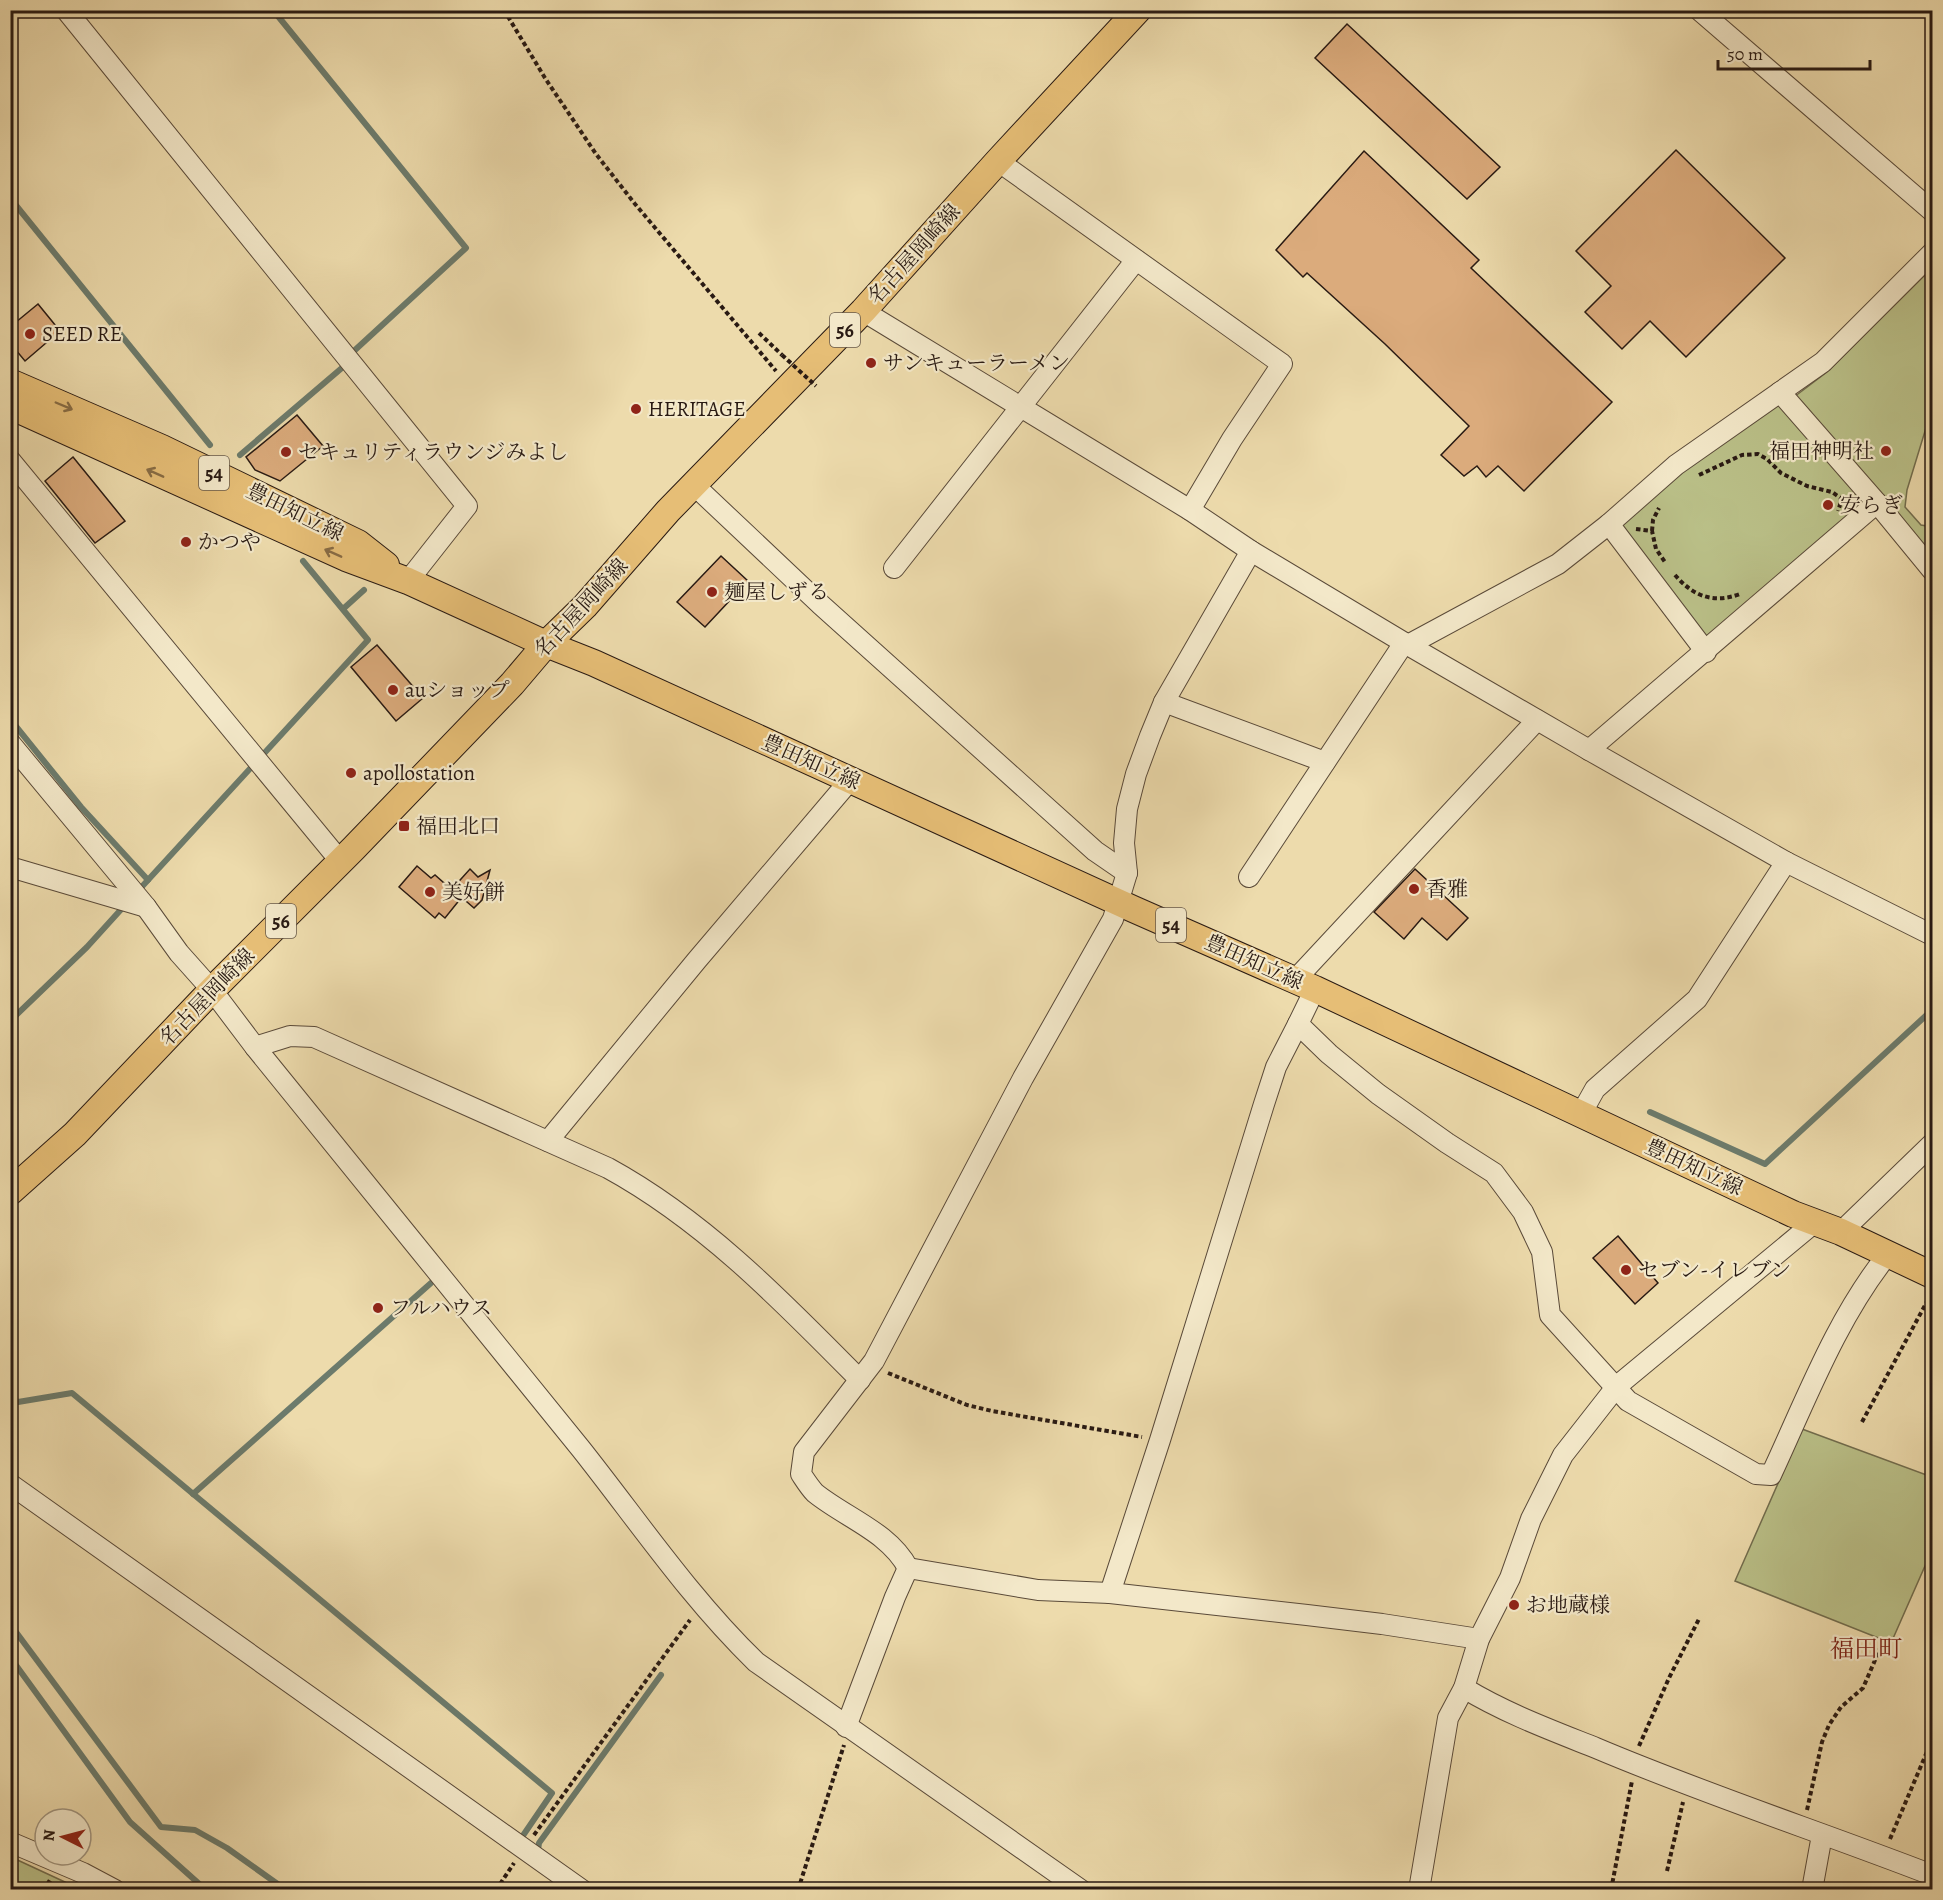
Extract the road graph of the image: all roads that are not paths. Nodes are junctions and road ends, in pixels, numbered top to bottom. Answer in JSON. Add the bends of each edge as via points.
{"nodes":[{"id":1,"x":66,"y":10,"type":"edge"},
{"id":2,"x":1138,"y":10,"type":"edge"},
{"id":3,"x":1700,"y":10,"type":"edge"},
{"id":4,"x":998,"y":161,"type":"junction"},
{"id":5,"x":1932,"y":211,"type":"edge"},
{"id":6,"x":1932,"y":253,"type":"edge"},
{"id":7,"x":1137,"y":260,"type":"junction"},
{"id":8,"x":863,"y":311,"type":"junction"},
{"id":9,"x":10,"y":382,"type":"edge"},
{"id":10,"x":1780,"y":392,"type":"junction"},
{"id":11,"x":10,"y":406,"type":"edge"},
{"id":12,"x":1021,"y":407,"type":"junction"},
{"id":13,"x":10,"y":460,"type":"edge"},
{"id":14,"x":694,"y":485,"type":"junction"},
{"id":15,"x":1878,"y":503,"type":"junction"},
{"id":16,"x":1190,"y":510,"type":"junction"},
{"id":17,"x":1609,"y":524,"type":"junction"},
{"id":18,"x":1251,"y":551,"type":"junction"},
{"id":19,"x":894,"y":568,"type":"dead end"},
{"id":20,"x":1932,"y":570,"type":"edge"},
{"id":21,"x":408,"y":581,"type":"junction"},
{"id":22,"x":546,"y":644,"type":"junction"},
{"id":23,"x":1406,"y":644,"type":"junction"},
{"id":24,"x":1706,"y":652,"type":"junction"},
{"id":25,"x":1164,"y":702,"type":"junction"},
{"id":26,"x":1537,"y":720,"type":"junction"},
{"id":27,"x":10,"y":743,"type":"edge"},
{"id":28,"x":1589,"y":750,"type":"junction"},
{"id":29,"x":1325,"y":762,"type":"junction"},
{"id":30,"x":851,"y":779,"type":"junction"},
{"id":31,"x":341,"y":862,"type":"junction"},
{"id":32,"x":1786,"y":862,"type":"junction"},
{"id":33,"x":10,"y":867,"type":"edge"},
{"id":34,"x":1127,"y":873,"type":"junction"},
{"id":35,"x":1249,"y":877,"type":"dead end"},
{"id":36,"x":1120,"y":903,"type":"junction"},
{"id":37,"x":146,"y":908,"type":"junction"},
{"id":38,"x":1932,"y":935,"type":"edge"},
{"id":39,"x":1304,"y":985,"type":"junction"},
{"id":40,"x":212,"y":990,"type":"junction"},
{"id":41,"x":1298,"y":1024,"type":"junction"},
{"id":42,"x":255,"y":1047,"type":"junction"},
{"id":43,"x":1581,"y":1114,"type":"junction"},
{"id":44,"x":548,"y":1141,"type":"junction"},
{"id":45,"x":1932,"y":1144,"type":"edge"},
{"id":46,"x":10,"y":1192,"type":"edge"},
{"id":47,"x":1815,"y":1222,"type":"junction"},
{"id":48,"x":1841,"y":1233,"type":"junction"},
{"id":49,"x":1888,"y":1254,"type":"junction"},
{"id":50,"x":1932,"y":1275,"type":"edge"},
{"id":51,"x":860,"y":1380,"type":"junction"},
{"id":52,"x":1617,"y":1386,"type":"junction"},
{"id":53,"x":10,"y":1484,"type":"edge"},
{"id":54,"x":908,"y":1568,"type":"junction"},
{"id":55,"x":1110,"y":1593,"type":"junction"},
{"id":56,"x":1479,"y":1639,"type":"junction"},
{"id":57,"x":1464,"y":1688,"type":"junction"},
{"id":58,"x":848,"y":1728,"type":"junction"},
{"id":59,"x":1822,"y":1835,"type":"junction"},
{"id":60,"x":10,"y":1842,"type":"edge"},
{"id":61,"x":1932,"y":1875,"type":"edge"},
{"id":62,"x":115,"y":1890,"type":"edge"},
{"id":63,"x":582,"y":1890,"type":"edge"},
{"id":64,"x":1081,"y":1890,"type":"edge"},
{"id":65,"x":1419,"y":1890,"type":"edge"},
{"id":66,"x":1812,"y":1890,"type":"edge"}],
"edges":[{"from":1,"to":21,"type":"street","via":[[467,506]]},
{"from":2,"to":4,"type":"main road","name":"名古屋岡崎線","number":"56"},
{"from":3,"to":5,"type":"street"},
{"from":4,"to":7,"type":"street"},
{"from":4,"to":8,"type":"main road","name":"名古屋岡崎線","number":"56"},
{"from":6,"to":10,"type":"street","via":[[1823,362]]},
{"from":7,"to":12,"type":"street"},
{"from":7,"to":16,"type":"street","via":[[1282,364]]},
{"from":8,"to":12,"type":"street"},
{"from":8,"to":14,"type":"main road","name":"名古屋岡崎線","number":"56"},
{"from":9,"to":21,"type":"main road","name":"豊田知立線","number":"54","one_way":true,"via":[[162,448],[358,543]]},
{"from":10,"to":15,"type":"street"},
{"from":10,"to":17,"type":"street","via":[[1676,465]]},
{"from":21,"to":11,"type":"main road","name":"豊田知立線","number":"54","one_way":true,"via":[[335,554]]},
{"from":12,"to":16,"type":"street"},
{"from":12,"to":19,"type":"street"},
{"from":13,"to":31,"type":"street"},
{"from":14,"to":22,"type":"main road","name":"名古屋岡崎線","number":"56"},
{"from":14,"to":34,"type":"street","via":[[1095,851]]},
{"from":15,"to":20,"type":"street"},
{"from":15,"to":24,"type":"street"},
{"from":16,"to":18,"type":"street"},
{"from":17,"to":23,"type":"street","via":[[1557,564]]},
{"from":17,"to":24,"type":"street"},
{"from":18,"to":23,"type":"street"},
{"from":18,"to":25,"type":"street"},
{"from":21,"to":22,"type":"main road","name":"豊田知立線","number":"54"},
{"from":22,"to":30,"type":"main road","name":"豊田知立線","number":"54"},
{"from":22,"to":31,"type":"main road","name":"名古屋岡崎線","number":"56"},
{"from":23,"to":26,"type":"street"},
{"from":23,"to":29,"type":"street"},
{"from":24,"to":28,"type":"street"},
{"from":25,"to":29,"type":"street"},
{"from":25,"to":34,"type":"street","via":[[1127,809]]},
{"from":26,"to":28,"type":"street"},
{"from":26,"to":39,"type":"street"},
{"from":27,"to":37,"type":"street"},
{"from":28,"to":32,"type":"street"},
{"from":29,"to":35,"type":"street"},
{"from":30,"to":36,"type":"main road","name":"豊田知立線","number":"54"},
{"from":30,"to":44,"type":"street"},
{"from":31,"to":40,"type":"main road","name":"名古屋岡崎線","number":"56"},
{"from":32,"to":38,"type":"street"},
{"from":32,"to":43,"type":"street","via":[[1697,999],[1595,1089]]},
{"from":33,"to":37,"type":"street"},
{"from":34,"to":36,"type":"street"},
{"from":36,"to":39,"type":"main road","name":"豊田知立線","number":"54"},
{"from":36,"to":51,"type":"street","via":[[874,1361]]},
{"from":37,"to":40,"type":"street"},
{"from":39,"to":41,"type":"street"},
{"from":39,"to":43,"type":"main road","name":"豊田知立線","number":"54"},
{"from":40,"to":42,"type":"street"},
{"from":40,"to":46,"type":"main road","name":"名古屋岡崎線","number":"56","via":[[75,1134]]},
{"from":41,"to":52,"type":"street","via":[[1378,1094],[1494,1173],[1522,1212],[1542,1252],[1550,1315]]},
{"from":41,"to":55,"type":"street","via":[[1276,1067],[1253,1136]]},
{"from":42,"to":44,"type":"street","via":[[290,1036],[314,1037]]},
{"from":42,"to":58,"type":"street","via":[[612,1489],[700,1605],[756,1662]]},
{"from":43,"to":47,"type":"main road","name":"豊田知立線","number":"54"},
{"from":44,"to":51,"type":"street","via":[[642,1187],[685,1218],[801,1320]]},
{"from":45,"to":48,"type":"street"},
{"from":47,"to":48,"type":"main road","name":"豊田知立線","number":"54"},
{"from":47,"to":52,"type":"street"},
{"from":48,"to":49,"type":"main road","name":"豊田知立線","number":"54"},
{"from":49,"to":50,"type":"main road","name":"豊田知立線","number":"54"},
{"from":49,"to":52,"type":"street","via":[[1867,1281],[1826,1357],[1771,1475],[1755,1474],[1628,1401]]},
{"from":51,"to":54,"type":"street","via":[[804,1452],[801,1474],[814,1492],[900,1554]]},
{"from":52,"to":56,"type":"street","via":[[1563,1455]]},
{"from":53,"to":63,"type":"street"},
{"from":54,"to":55,"type":"street","via":[[1038,1590]]},
{"from":54,"to":58,"type":"street"},
{"from":55,"to":56,"type":"street","via":[[1361,1621]]},
{"from":56,"to":57,"type":"street"},
{"from":57,"to":59,"type":"street","via":[[1493,1705],[1634,1764]]},
{"from":57,"to":65,"type":"street","via":[[1448,1718]]},
{"from":58,"to":64,"type":"street"},
{"from":59,"to":61,"type":"street"},
{"from":59,"to":66,"type":"street"},
{"from":60,"to":62,"type":"street"}]}
